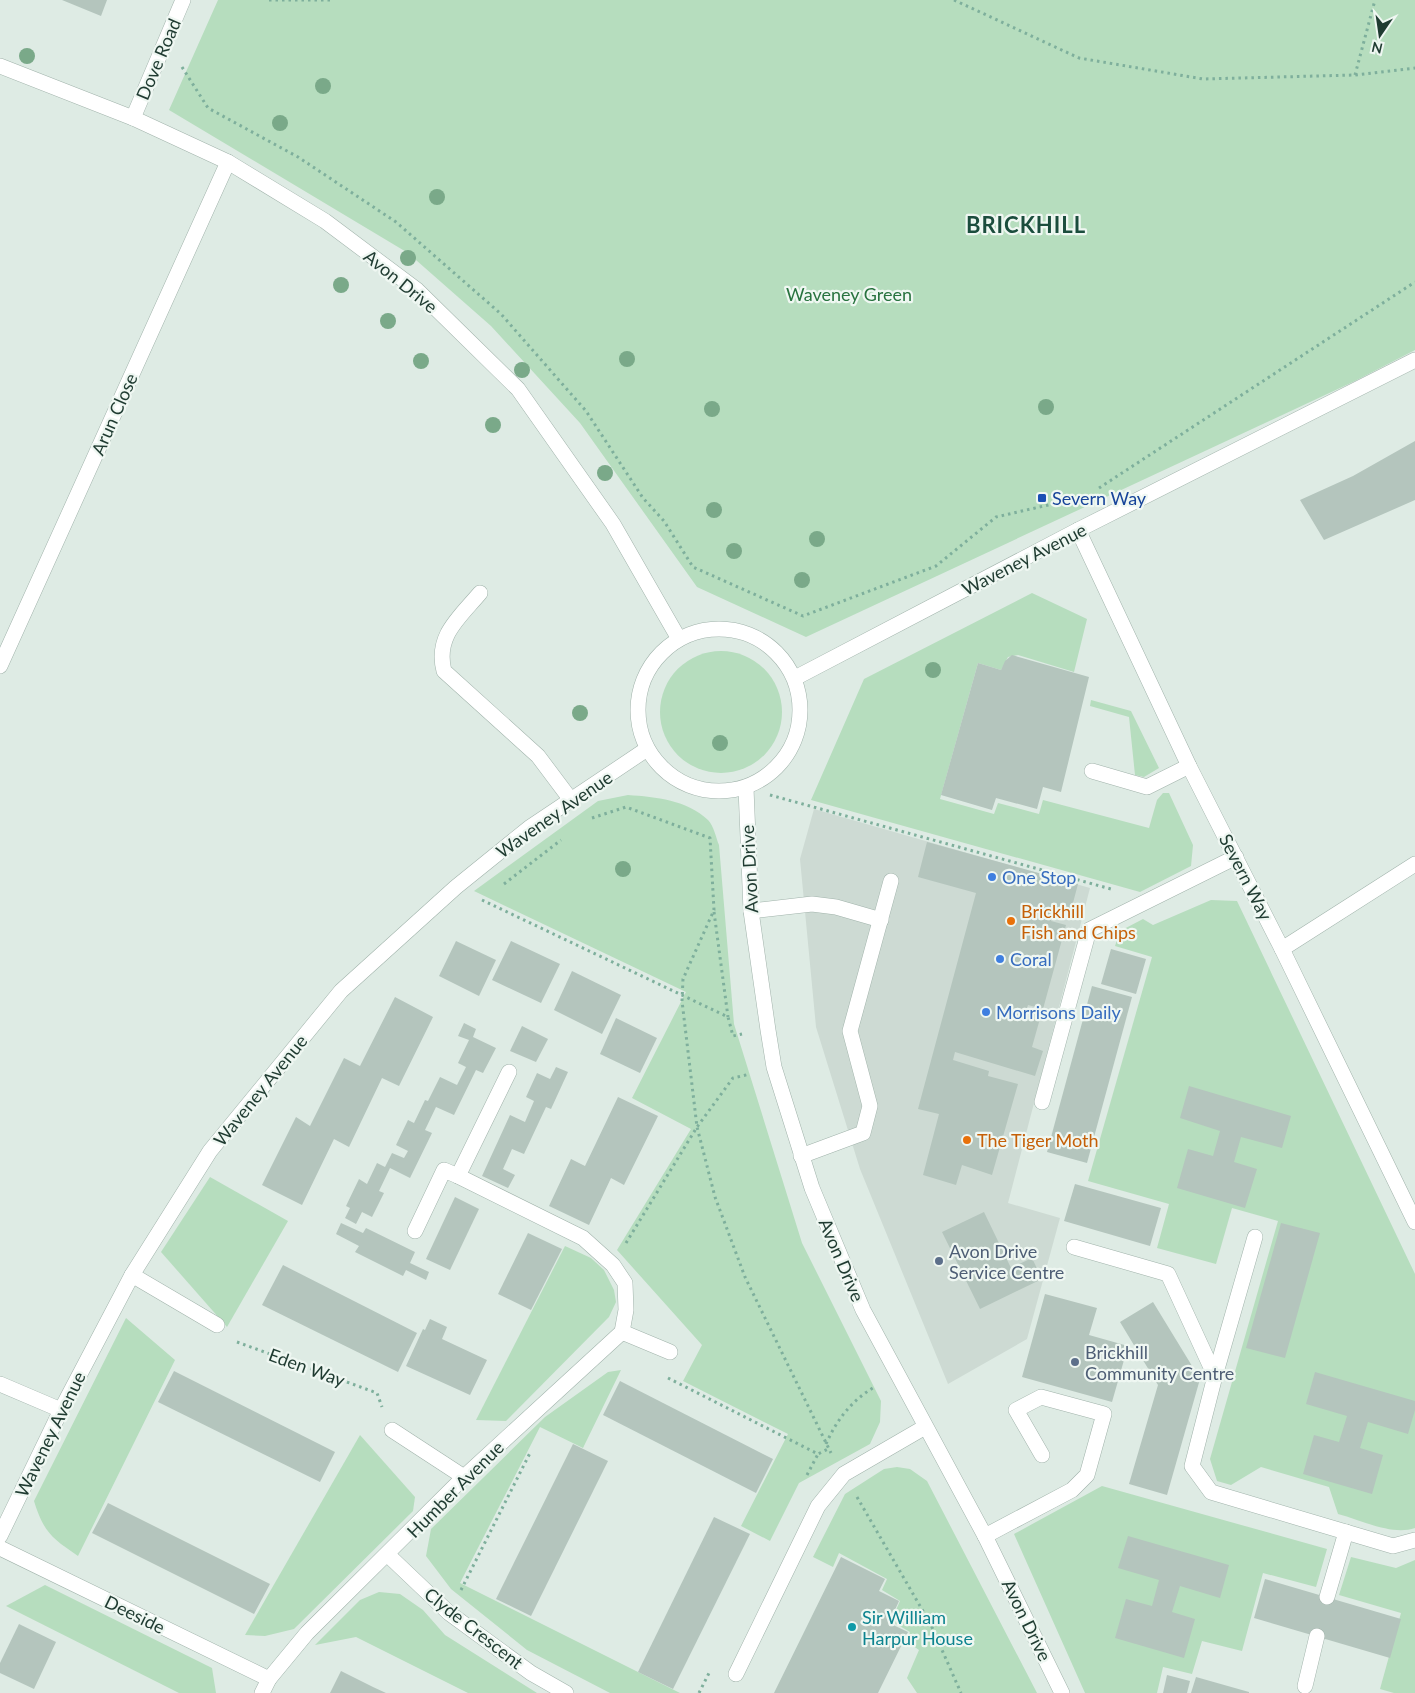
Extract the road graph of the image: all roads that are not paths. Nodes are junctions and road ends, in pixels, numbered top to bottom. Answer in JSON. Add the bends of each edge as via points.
{"nodes":[{"id":1,"x":183,"y":0,"type":"edge"},
{"id":2,"x":0,"y":66,"type":"edge"},
{"id":3,"x":133,"y":118,"type":"junction"},
{"id":4,"x":228,"y":162,"type":"junction"},
{"id":5,"x":1415,"y":360,"type":"edge"},
{"id":6,"x":1078,"y":530,"type":"junction"},
{"id":7,"x":480,"y":593,"type":"dead end"},
{"id":8,"x":679,"y":639,"type":"junction"},
{"id":9,"x":0,"y":666,"type":"edge"},
{"id":10,"x":795,"y":678,"type":"junction"},
{"id":11,"x":647,"y":750,"type":"junction"},
{"id":12,"x":1189,"y":766,"type":"junction"},
{"id":13,"x":1092,"y":771,"type":"dead end"},
{"id":14,"x":746,"y":788,"type":"junction"},
{"id":15,"x":571,"y":800,"type":"junction"},
{"id":16,"x":1236,"y":857,"type":"junction"},
{"id":17,"x":1415,"y":864,"type":"edge"},
{"id":18,"x":891,"y":881,"type":"dead end"},
{"id":19,"x":751,"y":911,"type":"junction"},
{"id":20,"x":881,"y":920,"type":"junction"},
{"id":21,"x":1282,"y":948,"type":"junction"},
{"id":22,"x":509,"y":1072,"type":"dead end"},
{"id":23,"x":1042,"y":1102,"type":"dead end"},
{"id":24,"x":801,"y":1156,"type":"junction"},
{"id":25,"x":458,"y":1176,"type":"junction"},
{"id":26,"x":1415,"y":1222,"type":"edge"},
{"id":27,"x":415,"y":1231,"type":"dead end"},
{"id":28,"x":1255,"y":1237,"type":"dead end"},
{"id":29,"x":1074,"y":1247,"type":"dead end"},
{"id":30,"x":132,"y":1275,"type":"junction"},
{"id":31,"x":217,"y":1325,"type":"road end"},
{"id":32,"x":622,"y":1332,"type":"junction"},
{"id":33,"x":670,"y":1352,"type":"dead end"},
{"id":34,"x":1215,"y":1376,"type":"junction"},
{"id":35,"x":0,"y":1384,"type":"edge"},
{"id":36,"x":61,"y":1410,"type":"junction"},
{"id":37,"x":925,"y":1427,"type":"junction"},
{"id":38,"x":392,"y":1430,"type":"road end"},
{"id":39,"x":1042,"y":1455,"type":"dead end"},
{"id":40,"x":464,"y":1477,"type":"junction"},
{"id":41,"x":1346,"y":1532,"type":"junction"},
{"id":42,"x":0,"y":1536,"type":"edge"},
{"id":43,"x":985,"y":1536,"type":"junction"},
{"id":44,"x":1415,"y":1540,"type":"edge"},
{"id":45,"x":0,"y":1548,"type":"edge"},
{"id":46,"x":388,"y":1555,"type":"junction"},
{"id":47,"x":1328,"y":1597,"type":"dead end"},
{"id":48,"x":1317,"y":1636,"type":"dead end"},
{"id":49,"x":736,"y":1674,"type":"dead end"},
{"id":50,"x":269,"y":1679,"type":"junction"},
{"id":51,"x":1305,"y":1686,"type":"dead end"},
{"id":52,"x":262,"y":1693,"type":"edge"},
{"id":53,"x":566,"y":1693,"type":"edge"},
{"id":54,"x":1062,"y":1693,"type":"edge"}],
"edges":[{"from":1,"to":3,"type":"street","name":"Dove Road"},
{"from":2,"to":3,"type":"street","name":"Avon Drive"},
{"from":3,"to":4,"type":"street","name":"Avon Drive"},
{"from":4,"to":8,"type":"street","name":"Avon Drive","via":[[325,221],[417,290],[518,389],[613,524]]},
{"from":4,"to":9,"type":"street","name":"Arun Close"},
{"from":5,"to":6,"type":"street","name":"Waveney Avenue"},
{"from":6,"to":10,"type":"street","name":"Waveney Avenue"},
{"from":6,"to":12,"type":"street","name":"Severn Way"},
{"from":7,"to":15,"type":"street","via":[[444,637],[440,657],[444,671],[538,756]]},
{"from":8,"to":10,"type":"street","via":[[705,629],[732,629],[766,644],[780,655]]},
{"from":8,"to":11,"type":"street","via":[[659,654],[645,676],[638,700],[639,726]]},
{"from":10,"to":14,"type":"street","via":[[801,704],[799,731],[788,755],[769,775]]},
{"from":11,"to":14,"type":"street","via":[[665,772],[689,786],[717,792]]},
{"from":11,"to":15,"type":"street","name":"Waveney Avenue"},
{"from":12,"to":13,"type":"street","via":[[1147,787]]},
{"from":12,"to":16,"type":"street","name":"Severn Way"},
{"from":14,"to":19,"type":"street","name":"Avon Drive"},
{"from":15,"to":30,"type":"street","name":"Waveney Avenue","via":[[528,828],[456,887],[341,991],[210,1151]]},
{"from":16,"to":21,"type":"street","name":"Severn Way"},
{"from":16,"to":23,"type":"street","via":[[1089,930]]},
{"from":17,"to":21,"type":"street"},
{"from":18,"to":20,"type":"street"},
{"from":19,"to":20,"type":"street","via":[[812,904],[836,906]]},
{"from":19,"to":24,"type":"street","name":"Avon Drive","via":[[774,1067]]},
{"from":20,"to":24,"type":"street","via":[[850,1031],[870,1106],[863,1133]]},
{"from":21,"to":26,"type":"street","name":"Severn Way"},
{"from":22,"to":25,"type":"street"},
{"from":24,"to":37,"type":"street","name":"Avon Drive","via":[[863,1310]]},
{"from":25,"to":27,"type":"street","via":[[444,1170]]},
{"from":25,"to":32,"type":"street","via":[[583,1238],[613,1265],[625,1283],[626,1310]]},
{"from":28,"to":34,"type":"street"},
{"from":29,"to":34,"type":"street","via":[[1168,1274]]},
{"from":30,"to":31,"type":"street"},
{"from":30,"to":36,"type":"street","name":"Waveney Avenue"},
{"from":32,"to":33,"type":"street"},
{"from":32,"to":40,"type":"street","name":"Humber Avenue"},
{"from":34,"to":41,"type":"street","via":[[1192,1466],[1211,1492]]},
{"from":35,"to":36,"type":"street"},
{"from":36,"to":42,"type":"street","name":"Waveney Avenue"},
{"from":37,"to":43,"type":"street","name":"Avon Drive"},
{"from":37,"to":49,"type":"street","via":[[844,1474],[818,1506]]},
{"from":38,"to":40,"type":"street"},
{"from":39,"to":43,"type":"street","via":[[1016,1410],[1041,1397],[1104,1414],[1088,1475],[1072,1490]]},
{"from":40,"to":46,"type":"street","name":"Humber Avenue"},
{"from":41,"to":44,"type":"street","via":[[1393,1546]]},
{"from":41,"to":47,"type":"street"},
{"from":43,"to":54,"type":"street","name":"Avon Drive"},
{"from":45,"to":50,"type":"street","name":"Deeside"},
{"from":46,"to":50,"type":"street","name":"Humber Avenue","via":[[307,1633]]},
{"from":46,"to":53,"type":"street","name":"Clyde Crescent","via":[[449,1613],[531,1673]]},
{"from":48,"to":51,"type":"street"},
{"from":50,"to":52,"type":"street","name":"Humber Avenue"}]}
